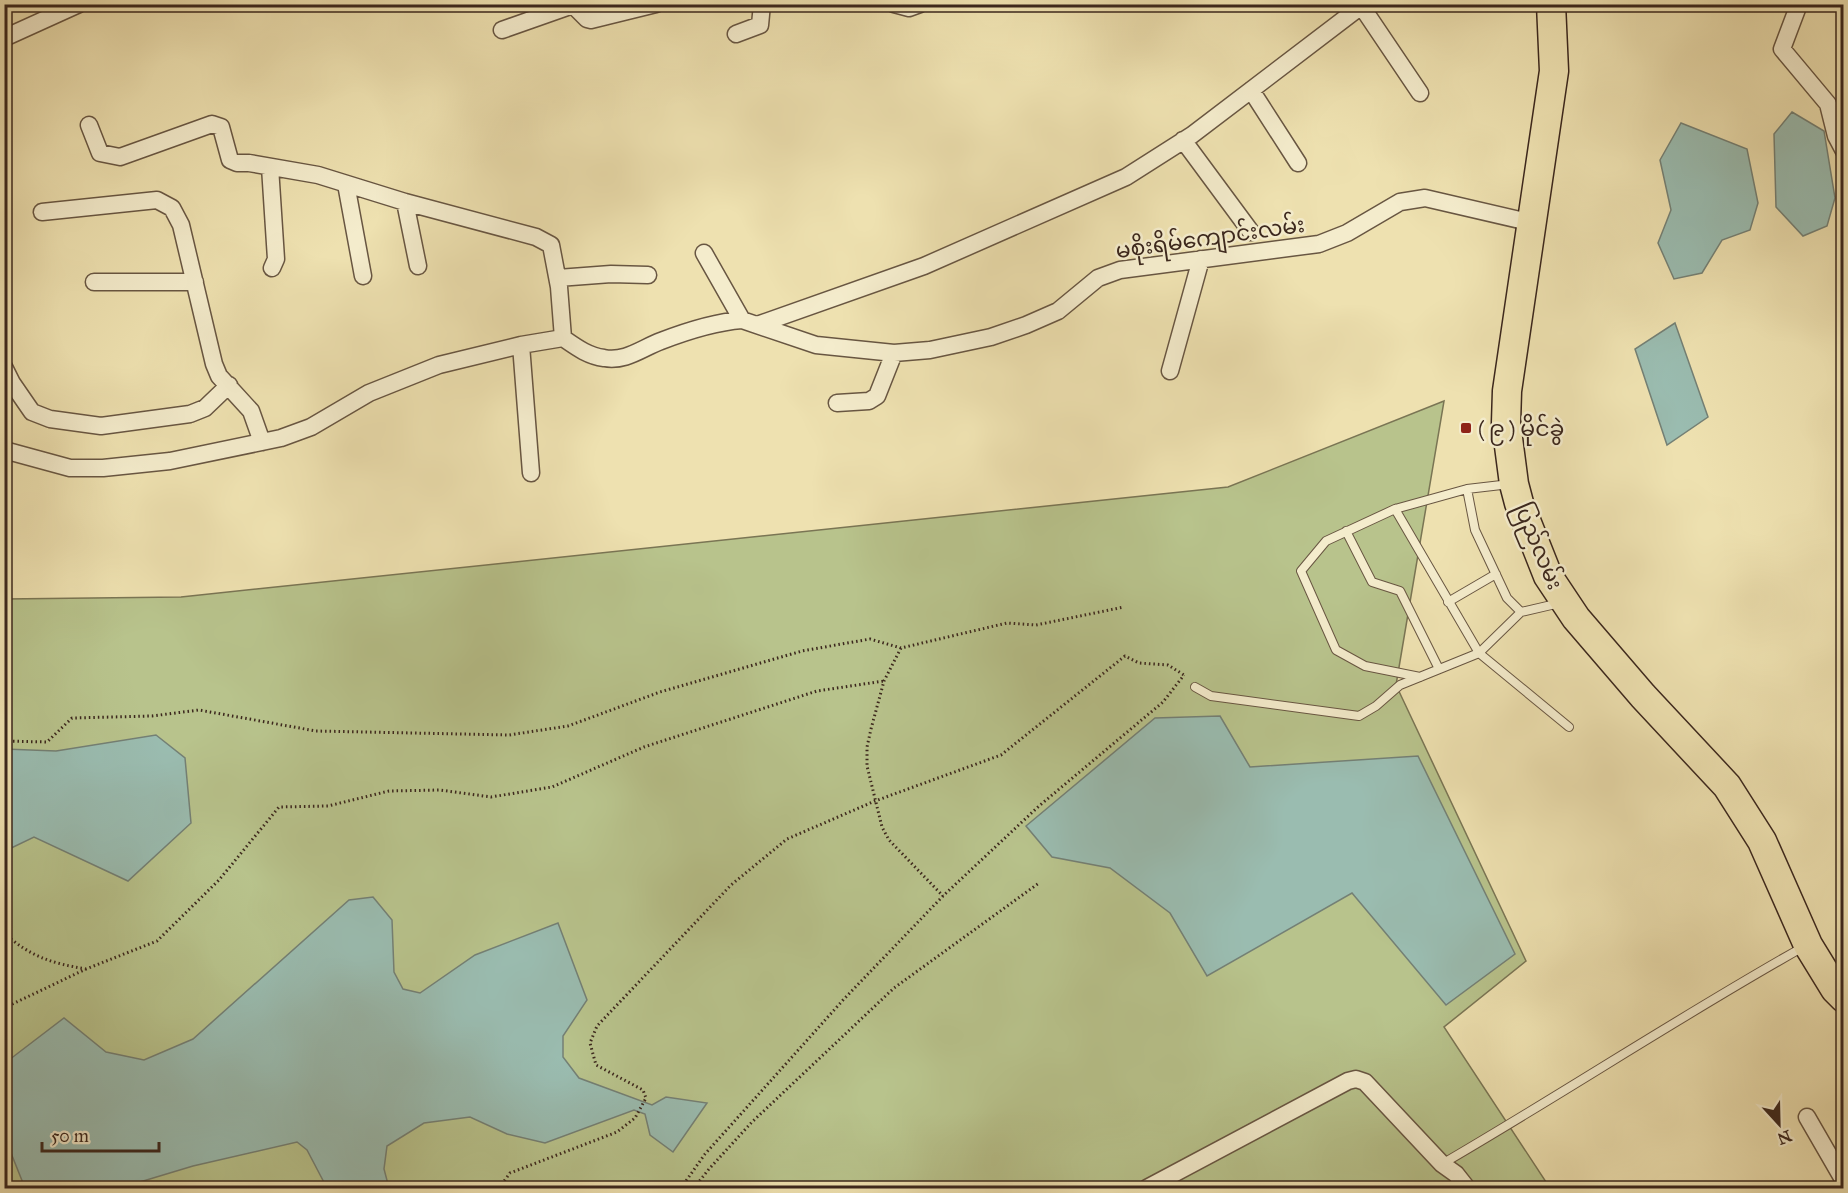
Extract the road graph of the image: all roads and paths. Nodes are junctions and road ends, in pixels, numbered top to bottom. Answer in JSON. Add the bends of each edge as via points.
{"nodes":[{"id":1,"x":38,"y":4,"type":"edge"},
{"id":2,"x":79,"y":4,"type":"edge"},
{"id":3,"x":656,"y":4,"type":"edge"},
{"id":4,"x":762,"y":4,"type":"edge"},
{"id":5,"x":1551,"y":4,"type":"edge"},
{"id":6,"x":1799,"y":4,"type":"edge"},
{"id":7,"x":573,"y":5,"type":"edge"},
{"id":8,"x":1363,"y":6,"type":"edge"},
{"id":9,"x":635,"y":7,"type":"edge"},
{"id":10,"x":40,"y":22,"type":"junction"},
{"id":11,"x":502,"y":30,"type":"dead end"},
{"id":12,"x":736,"y":34,"type":"dead end"},
{"id":13,"x":4,"y":38,"type":"edge"},
{"id":14,"x":1251,"y":90,"type":"junction"},
{"id":15,"x":1420,"y":93,"type":"dead end"},
{"id":16,"x":89,"y":125,"type":"dead end"},
{"id":17,"x":1183,"y":140,"type":"junction"},
{"id":18,"x":1844,"y":151,"type":"edge"},
{"id":19,"x":1298,"y":163,"type":"dead end"},
{"id":20,"x":270,"y":166,"type":"junction"},
{"id":21,"x":346,"y":184,"type":"junction"},
{"id":22,"x":405,"y":202,"type":"junction"},
{"id":23,"x":42,"y":212,"type":"dead end"},
{"id":24,"x":1533,"y":223,"type":"junction"},
{"id":25,"x":1251,"y":232,"type":"dead end"},
{"id":26,"x":704,"y":253,"type":"dead end"},
{"id":27,"x":1201,"y":259,"type":"junction"},
{"id":28,"x":418,"y":266,"type":"dead end"},
{"id":29,"x":272,"y":268,"type":"dead end"},
{"id":30,"x":648,"y":275,"type":"dead end"},
{"id":31,"x":363,"y":276,"type":"dead end"},
{"id":32,"x":558,"y":278,"type":"junction"},
{"id":33,"x":94,"y":282,"type":"dead end"},
{"id":34,"x":195,"y":282,"type":"junction"},
{"id":35,"x":749,"y":323,"type":"junction"},
{"id":36,"x":563,"y":338,"type":"junction"},
{"id":37,"x":521,"y":345,"type":"junction"},
{"id":38,"x":894,"y":353,"type":"junction"},
{"id":39,"x":4,"y":367,"type":"edge"},
{"id":40,"x":1170,"y":371,"type":"dead end"},
{"id":41,"x":229,"y":385,"type":"junction"},
{"id":42,"x":837,"y":403,"type":"dead end"},
{"id":43,"x":262,"y":442,"type":"junction"},
{"id":44,"x":4,"y":450,"type":"edge"},
{"id":45,"x":531,"y":473,"type":"dead end"},
{"id":46,"x":1515,"y":484,"type":"junction"},
{"id":47,"x":1467,"y":489,"type":"junction"},
{"id":48,"x":1395,"y":509,"type":"junction"},
{"id":49,"x":1346,"y":531,"type":"junction"},
{"id":50,"x":1496,"y":574,"type":"junction"},
{"id":51,"x":1448,"y":602,"type":"junction"},
{"id":52,"x":1564,"y":602,"type":"junction"},
{"id":53,"x":1124,"y":607,"type":"dead end"},
{"id":54,"x":1521,"y":612,"type":"junction"},
{"id":55,"x":901,"y":648,"type":"junction"},
{"id":56,"x":1479,"y":653,"type":"junction"},
{"id":57,"x":1439,"y":669,"type":"junction"},
{"id":58,"x":1184,"y":675,"type":"junction"},
{"id":59,"x":1420,"y":677,"type":"junction"},
{"id":60,"x":884,"y":681,"type":"junction"},
{"id":61,"x":1195,"y":687,"type":"joint"},
{"id":62,"x":1569,"y":727,"type":"dead end"},
{"id":63,"x":4,"y":741,"type":"edge"},
{"id":64,"x":875,"y":801,"type":"junction"},
{"id":65,"x":1039,"y":883,"type":"dead end"},
{"id":66,"x":943,"y":896,"type":"junction"},
{"id":67,"x":4,"y":933,"type":"edge"},
{"id":68,"x":1808,"y":945,"type":"junction"},
{"id":69,"x":86,"y":969,"type":"junction"},
{"id":70,"x":1844,"y":998,"type":"edge"},
{"id":71,"x":4,"y":1008,"type":"edge"},
{"id":72,"x":1807,"y":1117,"type":"dead end"},
{"id":73,"x":1442,"y":1164,"type":"junction"},
{"id":74,"x":1844,"y":1181,"type":"edge"},
{"id":75,"x":499,"y":1188,"type":"edge"},
{"id":76,"x":681,"y":1188,"type":"edge"},
{"id":77,"x":694,"y":1188,"type":"edge"},
{"id":78,"x":1147,"y":1188,"type":"edge"},
{"id":79,"x":1467,"y":1188,"type":"edge"}],
"edges":[{"from":1,"to":10,"type":"street"},
{"from":2,"to":10,"type":"street"},
{"from":3,"to":9,"type":"street"},
{"from":4,"to":12,"type":"street","via":[[760,25]]},
{"from":5,"to":24,"type":"highway","name":"ပြည်လမ်း","via":[[1554,71]]},
{"from":6,"to":18,"type":"street","via":[[1782,49],[1828,104]]},
{"from":7,"to":9,"type":"street","via":[[591,20]]},
{"from":7,"to":11,"type":"street"},
{"from":8,"to":14,"type":"street"},
{"from":8,"to":15,"type":"street"},
{"from":10,"to":13,"type":"street"},
{"from":14,"to":17,"type":"street"},
{"from":14,"to":19,"type":"street"},
{"from":16,"to":20,"type":"street","via":[[100,153],[120,157],[212,124],[221,127],[230,160]]},
{"from":17,"to":25,"type":"street"},
{"from":17,"to":35,"type":"street","via":[[1126,177],[924,266]]},
{"from":20,"to":21,"type":"street"},
{"from":20,"to":29,"type":"street","via":[[276,259]]},
{"from":21,"to":22,"type":"street"},
{"from":21,"to":31,"type":"street"},
{"from":22,"to":28,"type":"street"},
{"from":22,"to":32,"type":"street","via":[[551,244]]},
{"from":23,"to":34,"type":"street","via":[[161,201],[172,208],[181,225]]},
{"from":24,"to":27,"type":"street","name":"မစိုးရိမ်ကျောင်းလမ်း","via":[[1425,198],[1400,202],[1347,233],[1319,244]]},
{"from":24,"to":46,"type":"highway","name":"ပြည်လမ်း","via":[[1507,391],[1506,423]]},
{"from":26,"to":35,"type":"street"},
{"from":27,"to":38,"type":"street","name":"မစိုးရိမ်ကျောင်းလမ်း","via":[[1120,270],[1098,278],[1058,311],[991,337]]},
{"from":27,"to":40,"type":"street"},
{"from":30,"to":32,"type":"street"},
{"from":32,"to":36,"type":"street"},
{"from":33,"to":34,"type":"street"},
{"from":34,"to":41,"type":"street","via":[[214,364]]},
{"from":35,"to":36,"type":"street","name":"မစိုးရိမ်ကျောင်းလမ်း","via":[[730,321],[690,331],[628,357],[606,359],[585,353]]},
{"from":35,"to":38,"type":"street","name":"မစိုးရိမ်ကျောင်းလမ်း","via":[[816,345]]},
{"from":36,"to":37,"type":"street"},
{"from":37,"to":43,"type":"street","via":[[439,365],[369,393],[311,427]]},
{"from":37,"to":45,"type":"street"},
{"from":38,"to":42,"type":"street","via":[[877,396],[869,401]]},
{"from":39,"to":41,"type":"street","via":[[32,412],[50,419],[101,426],[190,414],[205,408]]},
{"from":41,"to":43,"type":"street","via":[[251,411]]},
{"from":43,"to":44,"type":"street","via":[[170,461],[103,468],[70,468]]},
{"from":46,"to":47,"type":"lane"},
{"from":46,"to":52,"type":"highway","name":"ပြည်လမ်း","via":[[1538,553]]},
{"from":47,"to":48,"type":"lane"},
{"from":47,"to":50,"type":"lane","via":[[1475,530]]},
{"from":48,"to":49,"type":"lane"},
{"from":48,"to":51,"type":"lane"},
{"from":49,"to":57,"type":"lane","via":[[1372,582],[1400,591]]},
{"from":49,"to":59,"type":"lane","via":[[1326,541],[1302,571],[1336,650],[1365,666]]},
{"from":50,"to":51,"type":"lane"},
{"from":50,"to":54,"type":"lane","via":[[1508,598]]},
{"from":51,"to":56,"type":"lane"},
{"from":52,"to":54,"type":"lane"},
{"from":52,"to":68,"type":"highway","name":"ပြည်လမ်း","via":[[1643,696],[1727,786],[1762,841]]},
{"from":53,"to":55,"type":"path","via":[[1036,625],[1007,623]]},
{"from":54,"to":56,"type":"lane"},
{"from":55,"to":60,"type":"path"},
{"from":55,"to":63,"type":"path","via":[[870,639],[802,651],[660,692],[568,726],[509,735],[316,730],[199,710],[152,716],[72,718],[47,742]]},
{"from":56,"to":57,"type":"lane"},
{"from":56,"to":62,"type":"lane"},
{"from":57,"to":59,"type":"lane"},
{"from":58,"to":61,"type":"path"},
{"from":58,"to":64,"type":"path","via":[[1168,665],[1139,663],[1125,656],[1000,755]]},
{"from":58,"to":66,"type":"path","via":[[1163,702],[1039,806]]},
{"from":59,"to":61,"type":"lane","via":[[1400,685],[1359,716],[1211,696]]},
{"from":60,"to":64,"type":"path","via":[[867,747]]},
{"from":60,"to":69,"type":"path","via":[[817,691],[644,747],[552,787],[491,797],[440,790],[389,791],[328,806],[279,807],[219,880],[157,941]]},
{"from":64,"to":66,"type":"path","via":[[889,840]]},
{"from":64,"to":75,"type":"path","via":[[787,839],[731,885],[597,1026],[590,1043],[596,1065],[643,1090],[646,1098],[635,1118],[617,1132],[510,1173]]},
{"from":65,"to":77,"type":"path","via":[[894,988],[752,1122]]},
{"from":66,"to":76,"type":"path","via":[[844,999],[705,1154]]},
{"from":67,"to":69,"type":"path","via":[[51,963]]},
{"from":68,"to":70,"type":"highway","name":"ပြည်လမ်း"},
{"from":68,"to":73,"type":"lane","via":[[1720,994]]},
{"from":69,"to":71,"type":"path"},
{"from":72,"to":74,"type":"street"},
{"from":73,"to":78,"type":"street","via":[[1365,1082],[1356,1079]]},
{"from":73,"to":79,"type":"street"}]}
